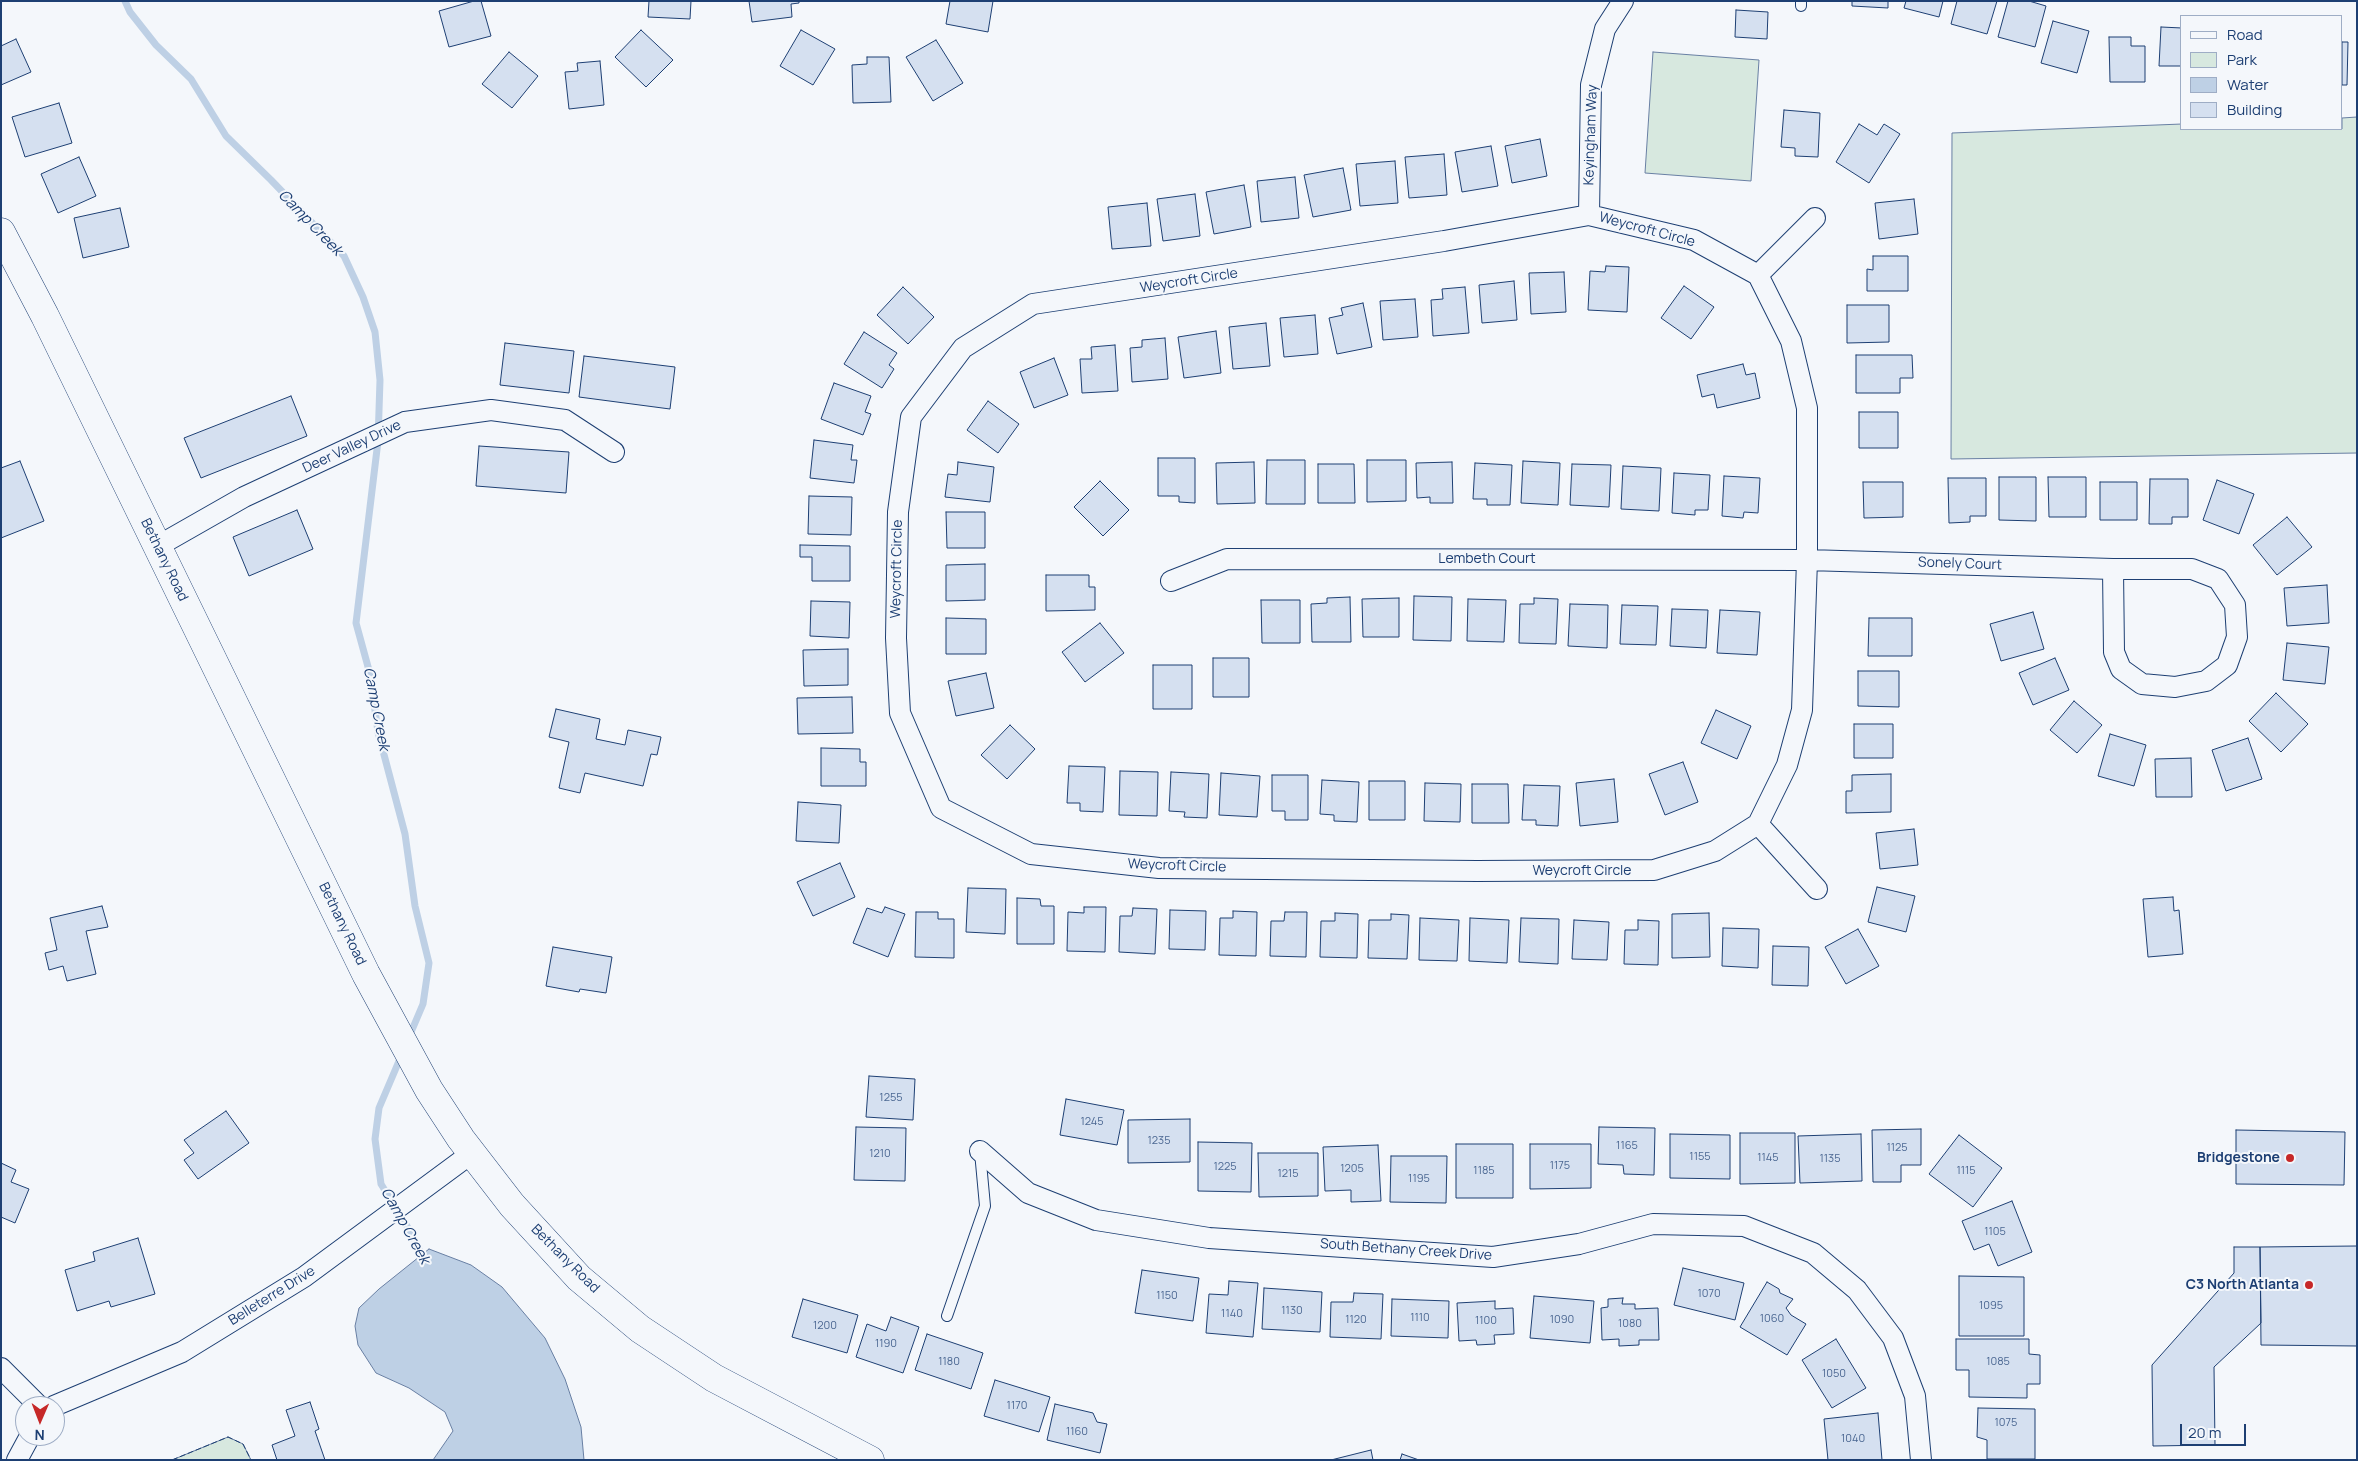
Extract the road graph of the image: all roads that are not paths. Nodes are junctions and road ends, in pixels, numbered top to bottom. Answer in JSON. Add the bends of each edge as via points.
{"nodes":[{"id":1,"x":1623,"y":1,"type":"edge"},
{"id":2,"x":1589,"y":215,"type":"junction"},
{"id":3,"x":1814,"y":218,"type":"dead end"},
{"id":4,"x":1,"y":232,"type":"edge"},
{"id":5,"x":1758,"y":275,"type":"junction"},
{"id":6,"x":614,"y":452,"type":"dead end"},
{"id":7,"x":158,"y":546,"type":"junction"},
{"id":8,"x":1807,"y":560,"type":"junction"},
{"id":9,"x":2113,"y":569,"type":"junction"},
{"id":10,"x":1171,"y":581,"type":"dead end"},
{"id":11,"x":1758,"y":824,"type":"junction"},
{"id":12,"x":1817,"y":889,"type":"dead end"},
{"id":13,"x":980,"y":1151,"type":"joint"},
{"id":14,"x":472,"y":1153,"type":"junction"},
{"id":15,"x":947,"y":1316,"type":"dead end"},
{"id":16,"x":1,"y":1368,"type":"edge"},
{"id":17,"x":29,"y":1396,"type":"edge"},
{"id":18,"x":65,"y":1401,"type":"edge"},
{"id":19,"x":25,"y":1446,"type":"edge"},
{"id":20,"x":17,"y":1460,"type":"edge"},
{"id":21,"x":870,"y":1460,"type":"edge"},
{"id":22,"x":1921,"y":1460,"type":"edge"}],
"edges":[{"from":1,"to":2,"type":"street","name":"Keyingham Way","via":[[1605,29],[1591,85]]},
{"from":2,"to":5,"type":"street","name":"Weycroft Circle","via":[[1694,240]]},
{"from":2,"to":11,"type":"street","name":"Weycroft Circle","via":[[1444,241],[1033,304],[964,348],[911,417],[898,512],[896,638],[900,713],[941,808],[1030,854],[1159,868],[1654,870],[1715,851]]},
{"from":3,"to":5,"type":"street"},
{"from":4,"to":7,"type":"street","name":"Bethany Road"},
{"from":5,"to":8,"type":"street","via":[[1791,341],[1807,408]]},
{"from":6,"to":7,"type":"street","name":"Deer Valley Drive","via":[[565,420],[491,410],[405,422],[244,497]]},
{"from":7,"to":14,"type":"street","name":"Bethany Road","via":[[366,974],[429,1090]]},
{"from":8,"to":9,"type":"street","name":"Sonely Court"},
{"from":8,"to":10,"type":"street","name":"Lembeth Court","via":[[1227,559]]},
{"from":8,"to":11,"type":"street","via":[[1802,710],[1787,765]]},
{"from":9,"to":9,"type":"street","name":"Sonely Court","via":[[2192,569],[2218,579],[2235,605],[2237,636],[2227,665],[2206,681],[2175,688],[2142,684],[2121,669],[2114,652]]},
{"from":11,"to":12,"type":"street"},
{"from":13,"to":15,"type":"lane","via":[[985,1206]]},
{"from":13,"to":22,"type":"street","name":"South Bethany Creek Drive","via":[[1028,1193],[1096,1220],[1208,1238],[1493,1257],[1579,1244],[1654,1224],[1744,1226],[1813,1253],[1857,1290],[1892,1338],[1915,1396]]},
{"from":14,"to":18,"type":"street","name":"Belleterre Drive","via":[[304,1277],[182,1352]]},
{"from":14,"to":21,"type":"street","name":"Bethany Road","via":[[512,1205],[579,1278],[640,1329],[714,1378]]},
{"from":16,"to":17,"type":"street"},
{"from":19,"to":20,"type":"street"}]}
